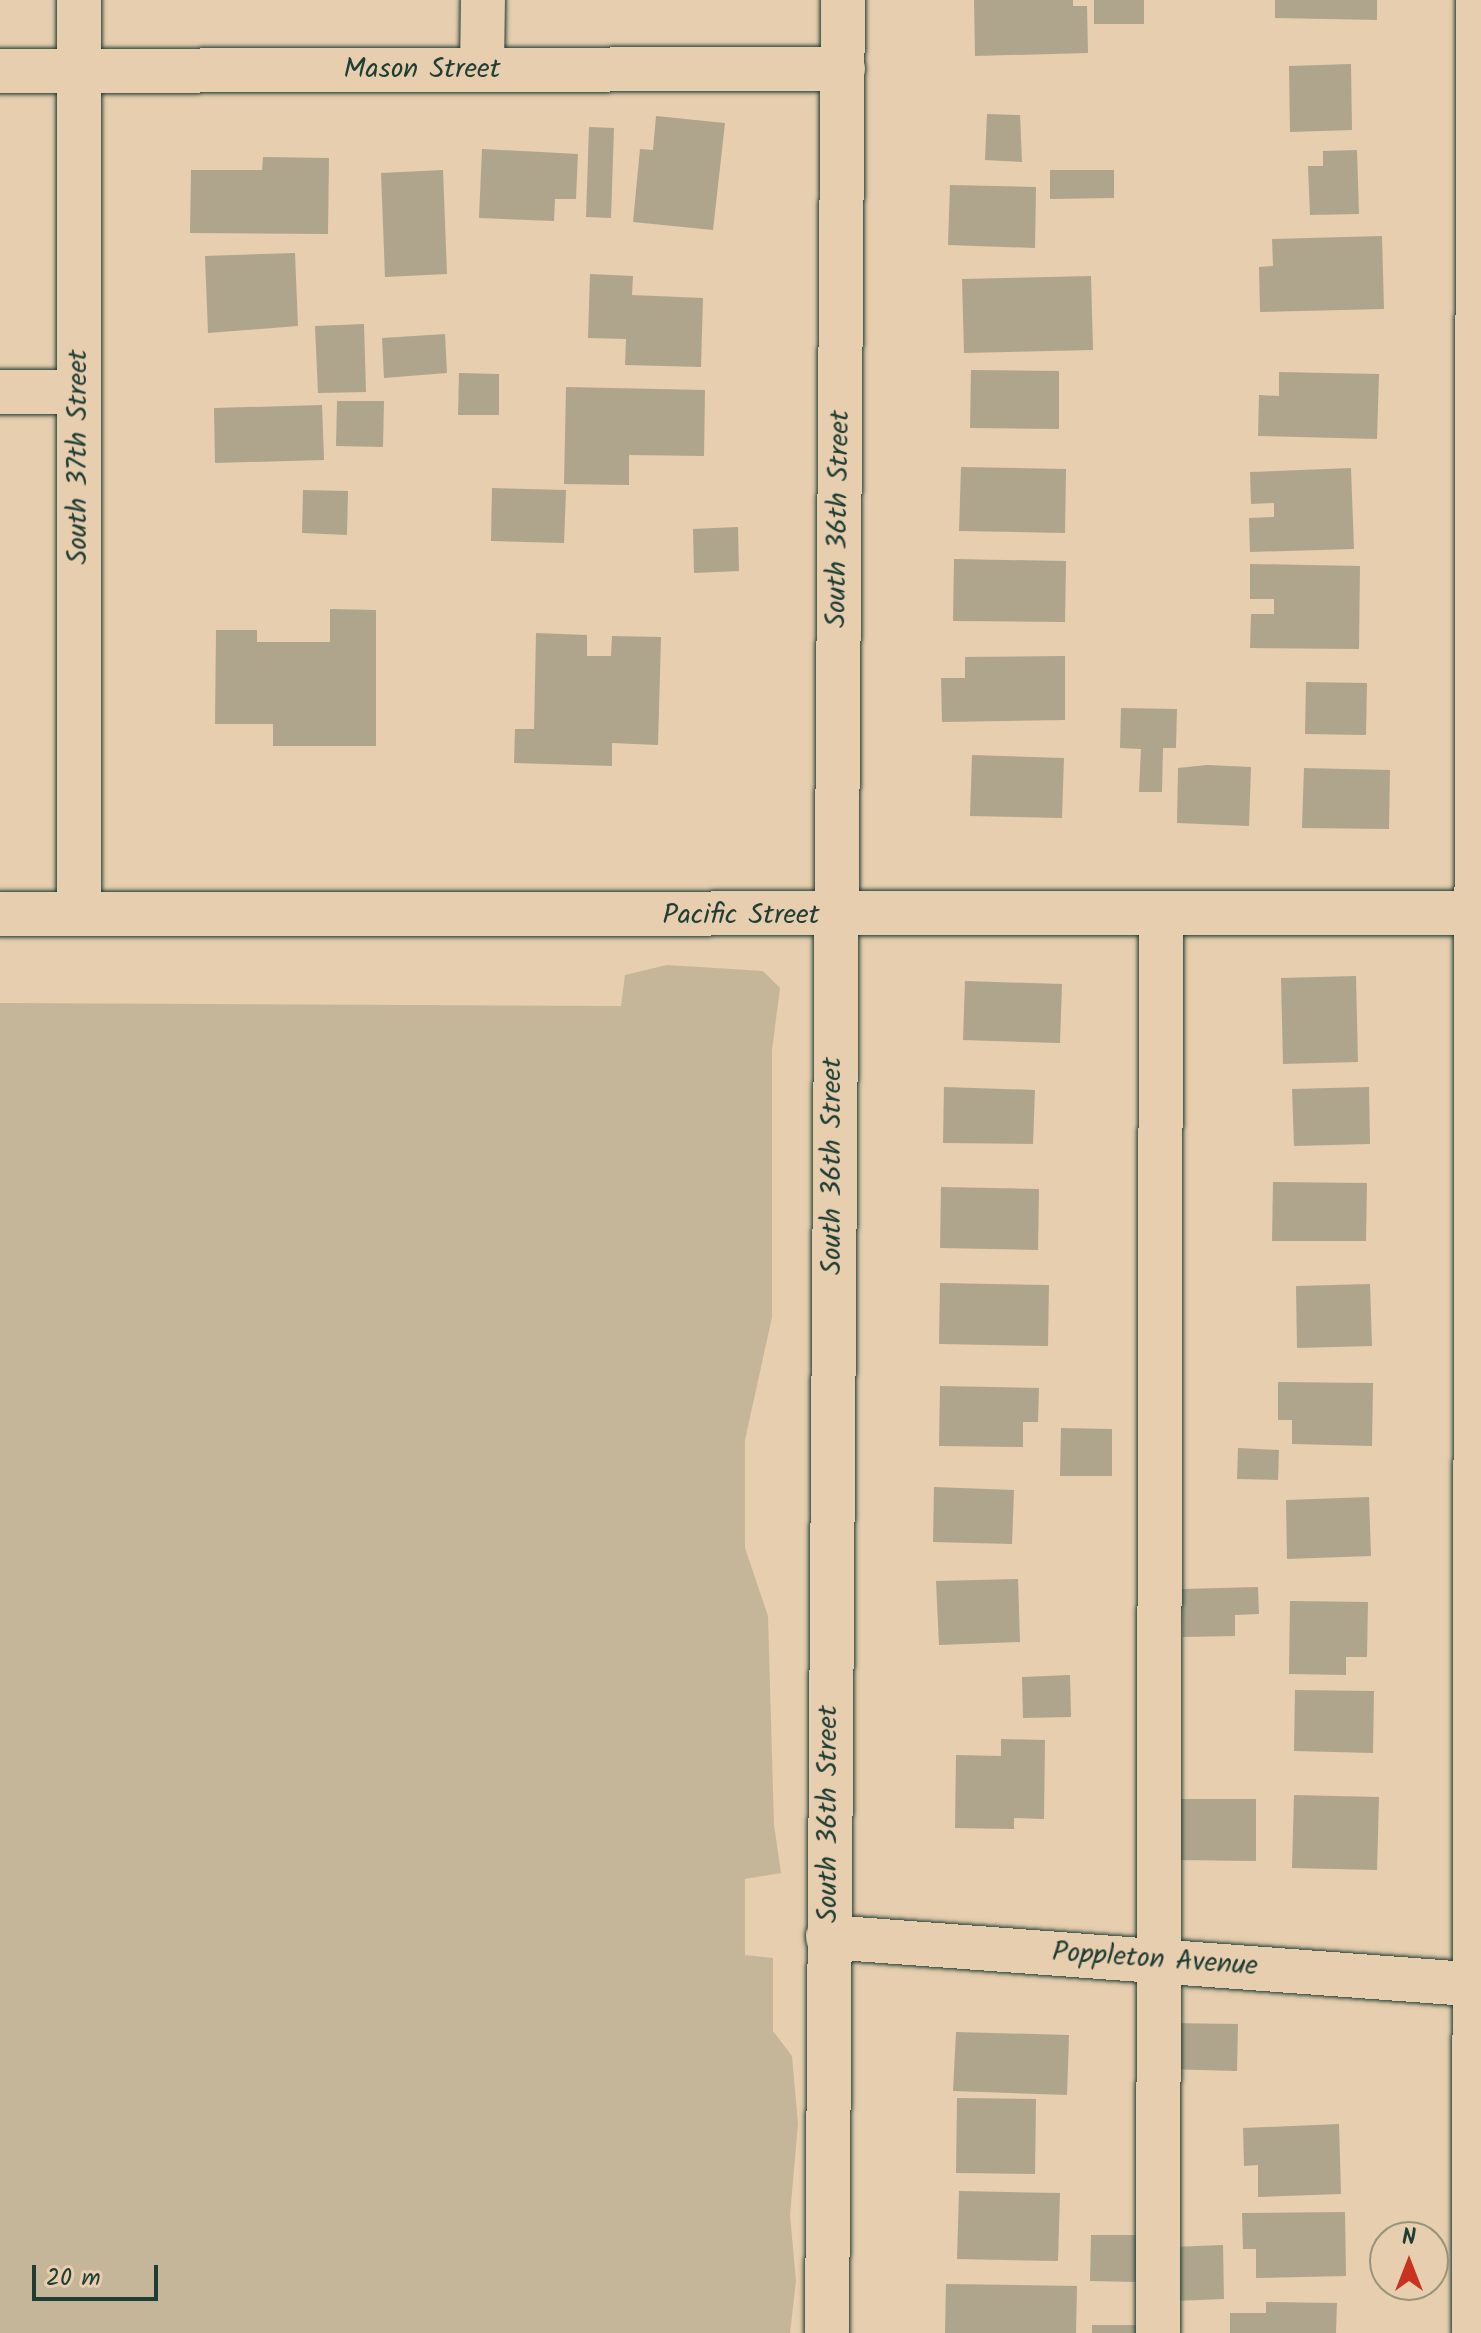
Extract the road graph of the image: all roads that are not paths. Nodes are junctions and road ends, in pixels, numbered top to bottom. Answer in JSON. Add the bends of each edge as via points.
{"nodes":[{"id":1,"x":79,"y":0,"type":"edge"},
{"id":2,"x":483,"y":0,"type":"edge"},
{"id":3,"x":843,"y":0,"type":"edge"},
{"id":4,"x":1478,"y":0,"type":"edge"},
{"id":5,"x":482,"y":69,"type":"junction"},
{"id":6,"x":843,"y":69,"type":"junction"},
{"id":7,"x":0,"y":71,"type":"edge"},
{"id":8,"x":80,"y":71,"type":"junction"},
{"id":9,"x":0,"y":392,"type":"edge"},
{"id":10,"x":79,"y":392,"type":"junction"},
{"id":11,"x":1479,"y":913,"type":"edge"},
{"id":12,"x":0,"y":914,"type":"edge"},
{"id":13,"x":79,"y":914,"type":"junction"},
{"id":14,"x":1161,"y":914,"type":"junction"},
{"id":15,"x":835,"y":916,"type":"junction"},
{"id":16,"x":828,"y":1937,"type":"junction"},
{"id":17,"x":1157,"y":1960,"type":"junction"},
{"id":18,"x":1478,"y":1984,"type":"edge"},
{"id":19,"x":827,"y":2333,"type":"edge"},
{"id":20,"x":1158,"y":2333,"type":"edge"},
{"id":21,"x":1474,"y":2333,"type":"edge"}],
"edges":[{"from":1,"to":8,"type":"street","name":"South 37th Street"},
{"from":2,"to":5,"type":"street"},
{"from":3,"to":6,"type":"street","name":"South 36th Street"},
{"from":4,"to":11,"type":"street"},
{"from":5,"to":6,"type":"street","name":"Mason Street"},
{"from":5,"to":8,"type":"street","name":"Mason Street"},
{"from":6,"to":15,"type":"street","name":"South 36th Street"},
{"from":7,"to":8,"type":"street","name":"Mason Street"},
{"from":8,"to":10,"type":"street","name":"South 37th Street"},
{"from":9,"to":10,"type":"street"},
{"from":10,"to":13,"type":"street","name":"South 37th Street"},
{"from":11,"to":14,"type":"street","name":"Pacific Street"},
{"from":11,"to":18,"type":"street"},
{"from":12,"to":13,"type":"street","name":"Pacific Street"},
{"from":13,"to":15,"type":"street","name":"Pacific Street"},
{"from":14,"to":15,"type":"street","name":"Pacific Street"},
{"from":14,"to":17,"type":"street"},
{"from":15,"to":16,"type":"street","name":"South 36th Street"},
{"from":16,"to":17,"type":"street","name":"Poppleton Avenue"},
{"from":16,"to":19,"type":"street","name":"South 36th Street"},
{"from":17,"to":18,"type":"street","name":"Poppleton Avenue"},
{"from":17,"to":20,"type":"street"},
{"from":18,"to":21,"type":"street"}]}
